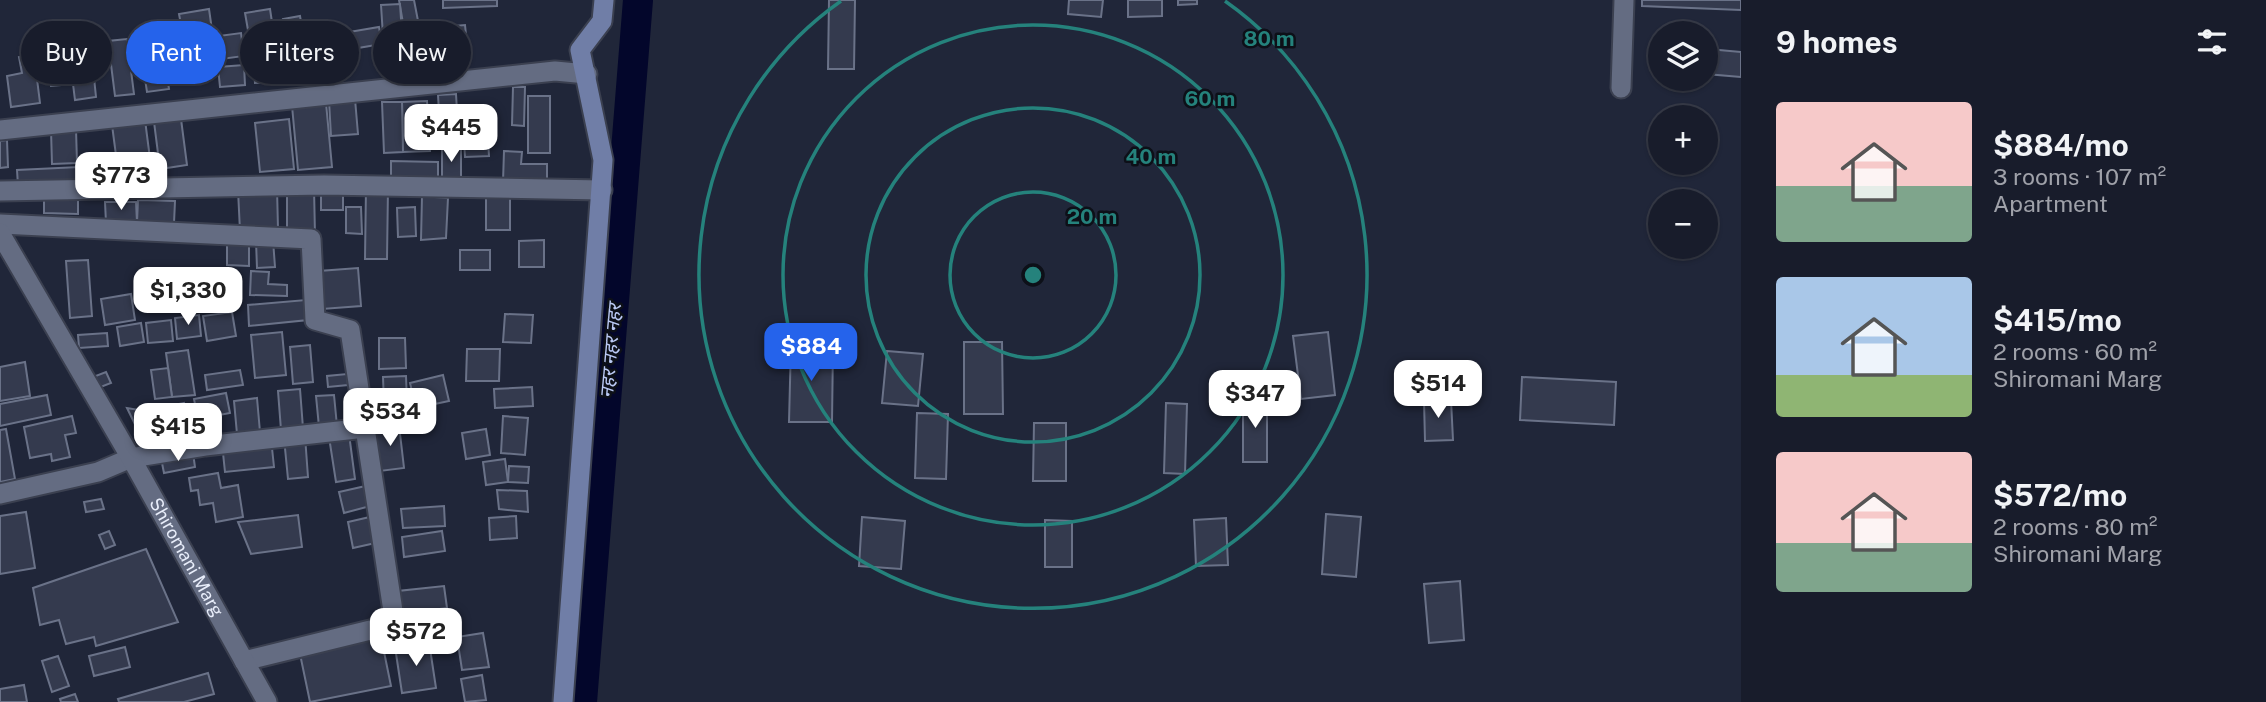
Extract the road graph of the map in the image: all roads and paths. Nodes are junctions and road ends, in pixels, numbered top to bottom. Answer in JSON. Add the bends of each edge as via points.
{"nodes":[{"id":1,"x":604,"y":0,"type":"edge"},
{"id":2,"x":1624,"y":0,"type":"edge"},
{"id":3,"x":587,"y":74,"type":"junction"},
{"id":4,"x":1621,"y":88,"type":"dead end"},
{"id":5,"x":0,"y":130,"type":"edge"},
{"id":6,"x":602,"y":190,"type":"junction"},
{"id":7,"x":0,"y":191,"type":"edge"},
{"id":8,"x":0,"y":224,"type":"edge"},
{"id":9,"x":0,"y":233,"type":"edge"},
{"id":10,"x":365,"y":428,"type":"junction"},
{"id":11,"x":131,"y":458,"type":"junction"},
{"id":12,"x":0,"y":494,"type":"edge"},
{"id":13,"x":244,"y":661,"type":"junction"},
{"id":14,"x":267,"y":702,"type":"edge"},
{"id":15,"x":563,"y":702,"type":"edge"}],
"edges":[{"from":1,"to":3,"type":"main road","via":[[602,21],[580,50]]},
{"from":2,"to":4,"type":"street"},
{"from":3,"to":5,"type":"street","via":[[555,71]]},
{"from":3,"to":6,"type":"main road","via":[[603,160]]},
{"from":6,"to":7,"type":"street","via":[[324,185]]},
{"from":6,"to":15,"type":"main road"},
{"from":8,"to":10,"type":"street","via":[[311,239],[315,320],[350,330]]},
{"from":9,"to":11,"type":"street","name":"Shiromani Marg"},
{"from":10,"to":11,"type":"street"},
{"from":10,"to":13,"type":"street","via":[[394,624]]},
{"from":11,"to":12,"type":"street","via":[[98,472]]},
{"from":11,"to":13,"type":"street","name":"Shiromani Marg"},
{"from":13,"to":14,"type":"street","name":"Shiromani Marg"}]}
